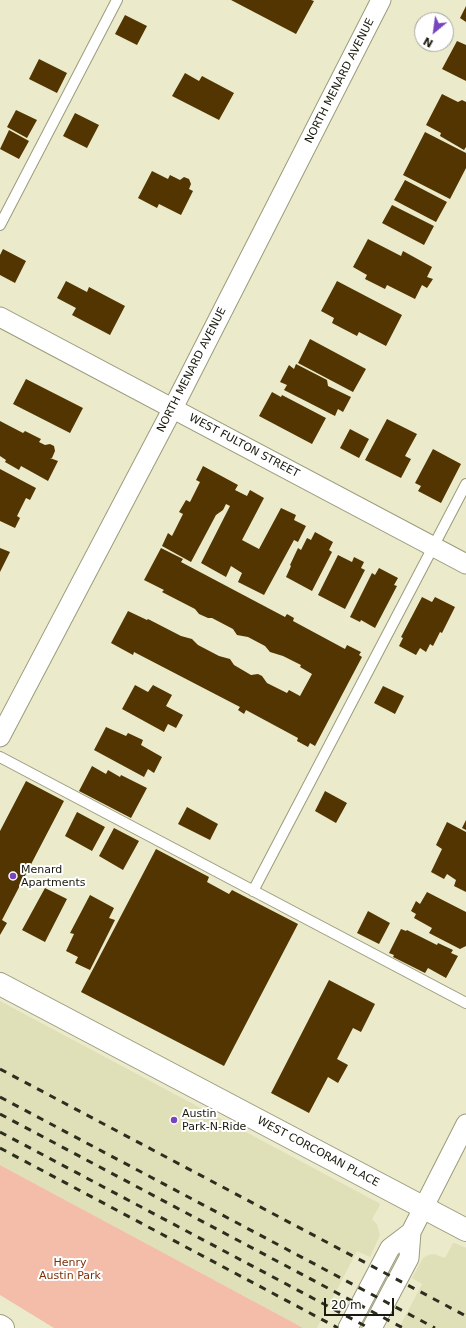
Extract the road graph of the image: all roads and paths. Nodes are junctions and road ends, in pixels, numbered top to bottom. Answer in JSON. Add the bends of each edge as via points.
{"nodes":[{"id":1,"x":117,"y":0,"type":"edge"},
{"id":2,"x":381,"y":0,"type":"edge"},
{"id":3,"x":0,"y":225,"type":"edge"},
{"id":4,"x":0,"y":317,"type":"edge"},
{"id":5,"x":173,"y":408,"type":"junction"},
{"id":6,"x":466,"y":484,"type":"edge"},
{"id":7,"x":434,"y":546,"type":"junction"},
{"id":8,"x":466,"y":564,"type":"edge"},
{"id":9,"x":0,"y":737,"type":"edge"},
{"id":10,"x":0,"y":757,"type":"edge"},
{"id":11,"x":253,"y":891,"type":"junction"},
{"id":12,"x":0,"y":984,"type":"edge"},
{"id":13,"x":466,"y":1003,"type":"edge"},
{"id":14,"x":466,"y":1124,"type":"edge"},
{"id":15,"x":423,"y":1207,"type":"junction"},
{"id":16,"x":466,"y":1230,"type":"edge"},
{"id":17,"x":411,"y":1232,"type":"junction"},
{"id":18,"x":0,"y":1326,"type":"edge"},
{"id":19,"x":3,"y":1328,"type":"edge"},
{"id":20,"x":348,"y":1328,"type":"edge"},
{"id":21,"x":372,"y":1328,"type":"edge"}],
"edges":[{"from":1,"to":3,"type":"lane"},
{"from":2,"to":5,"type":"street","name":"NORTH MENARD AVENUE"},
{"from":4,"to":5,"type":"street","name":"WEST FULTON STREET"},
{"from":5,"to":7,"type":"street","name":"WEST FULTON STREET"},
{"from":5,"to":9,"type":"street","name":"NORTH MENARD AVENUE"},
{"from":6,"to":7,"type":"lane"},
{"from":7,"to":8,"type":"street","name":"WEST FULTON STREET"},
{"from":7,"to":11,"type":"lane"},
{"from":10,"to":11,"type":"lane"},
{"from":11,"to":13,"type":"lane"},
{"from":12,"to":15,"type":"street","name":"WEST CORCORAN PLACE"},
{"from":14,"to":15,"type":"street"},
{"from":15,"to":16,"type":"street","name":"WEST CORCORAN PLACE"},
{"from":15,"to":17,"type":"street"},
{"from":17,"to":20,"type":"street","via":[[390,1248]]},
{"from":17,"to":21,"type":"street","via":[[409,1258]]},
{"from":18,"to":19,"type":"street"}]}
